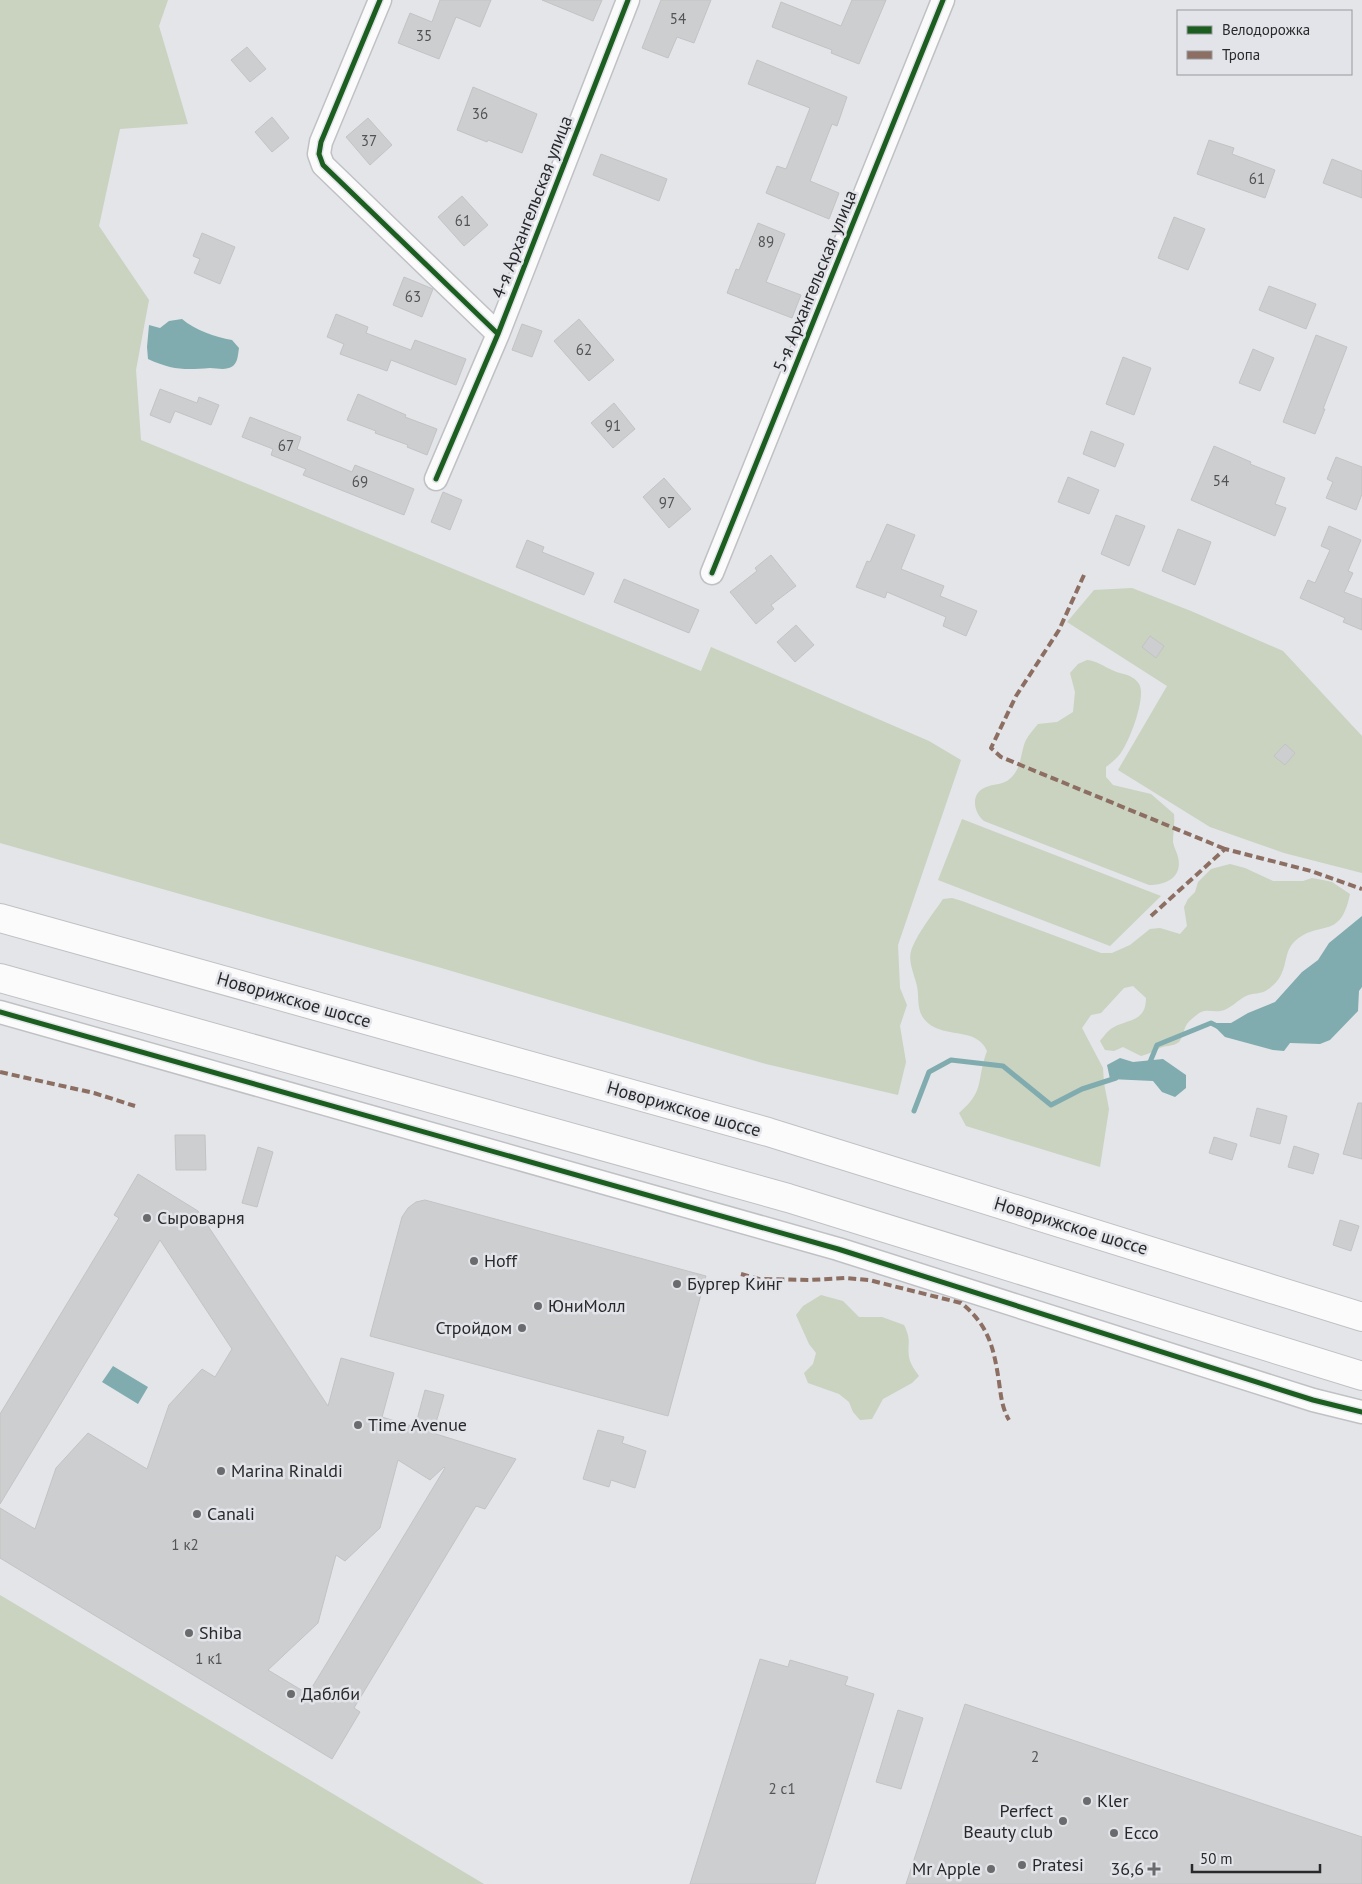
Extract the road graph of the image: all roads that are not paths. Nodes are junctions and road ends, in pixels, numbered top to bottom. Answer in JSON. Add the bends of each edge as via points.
{"nodes":[{"id":1,"x":380,"y":0,"type":"edge"},
{"id":2,"x":628,"y":0,"type":"edge"},
{"id":3,"x":943,"y":0,"type":"edge"},
{"id":4,"x":498,"y":334,"type":"junction"},
{"id":5,"x":436,"y":478,"type":"dead end"},
{"id":6,"x":712,"y":573,"type":"dead end"},
{"id":7,"x":0,"y":918,"type":"edge"},
{"id":8,"x":0,"y":978,"type":"edge"},
{"id":9,"x":0,"y":1012,"type":"edge"},
{"id":10,"x":1362,"y":1317,"type":"edge"},
{"id":11,"x":1362,"y":1376,"type":"edge"},
{"id":12,"x":1362,"y":1412,"type":"edge"}],
"edges":[{"from":1,"to":4,"type":"street","via":[[321,142],[319,154],[323,165]]},
{"from":2,"to":4,"type":"street","name":"4-я Архангельская улица"},
{"from":3,"to":6,"type":"street","name":"5-я Архангельская улица"},
{"from":4,"to":5,"type":"street","name":"4-я Архангельская улица"},
{"from":7,"to":10,"type":"highway","name":"Новорижское шоссе","via":[[768,1132]]},
{"from":8,"to":11,"type":"highway","via":[[788,1198]]},
{"from":9,"to":12,"type":"street","via":[[838,1249],[1313,1400]]}]}
